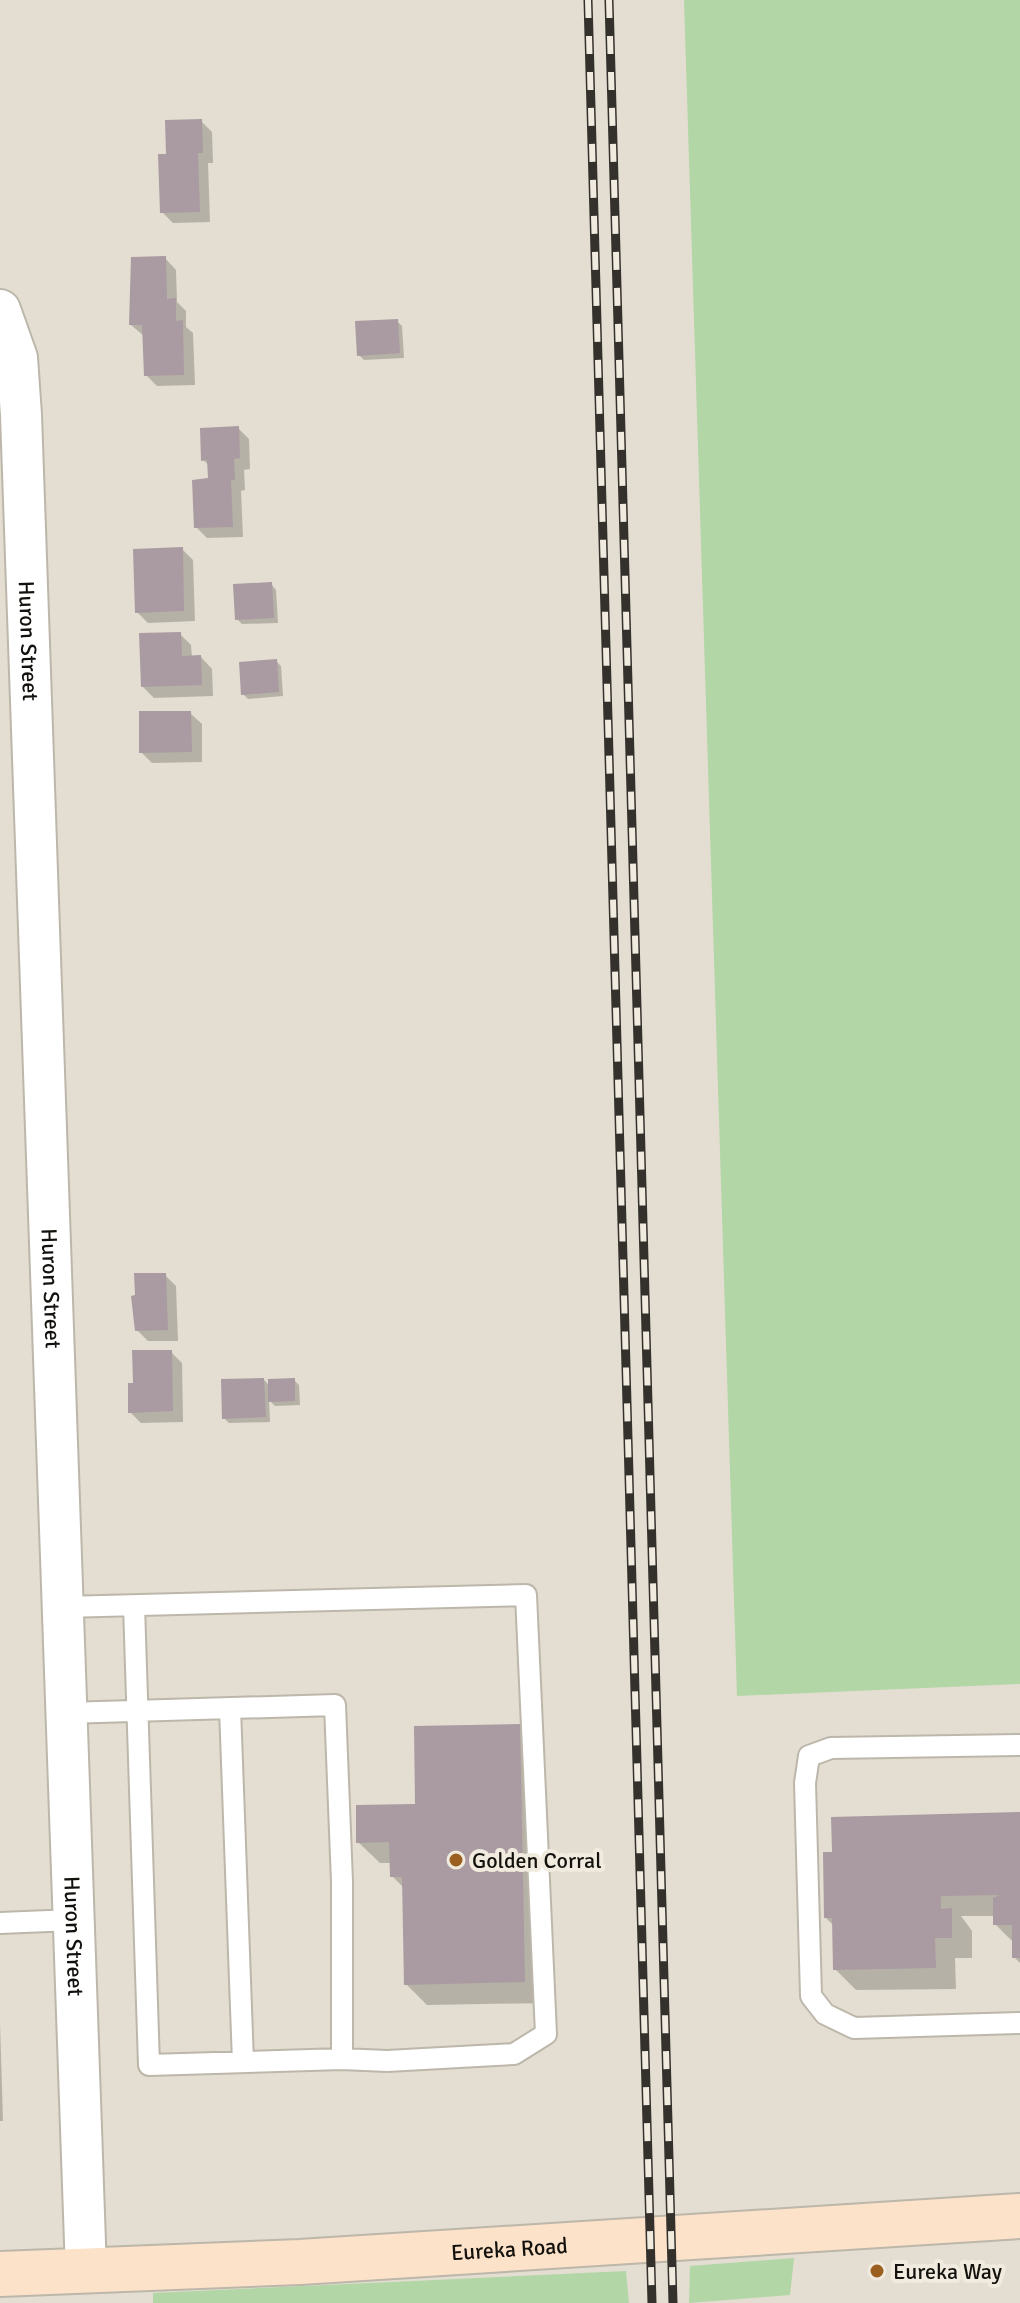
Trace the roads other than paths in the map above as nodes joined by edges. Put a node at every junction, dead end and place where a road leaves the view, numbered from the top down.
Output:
1 (0, 310) edge
2 (134, 1606) junction
3 (63, 1607) junction
4 (230, 1708) junction
5 (136, 1711) junction
6 (66, 1713) junction
7 (1020, 1745) edge
8 (73, 1920) junction
9 (0, 1923) edge
10 (1020, 2023) edge
11 (342, 2059) junction
12 (243, 2062) junction
13 (1020, 2216) edge
14 (0, 2274) edge
15 (96, 2287) edge

1 - 3 street, Huron Street
2 - 3 lane
2 - 5 lane
2 - 11 lane
3 - 6 street, Huron Street
4 - 5 lane
4 - 11 lane
4 - 12 lane
5 - 6 lane
5 - 12 lane
6 - 8 street, Huron Street
7 - 10 lane
8 - 9 lane
8 - 15 street, Huron Street
11 - 12 lane
13 - 15 main road, Eureka Road
14 - 15 main road, Eureka Road

